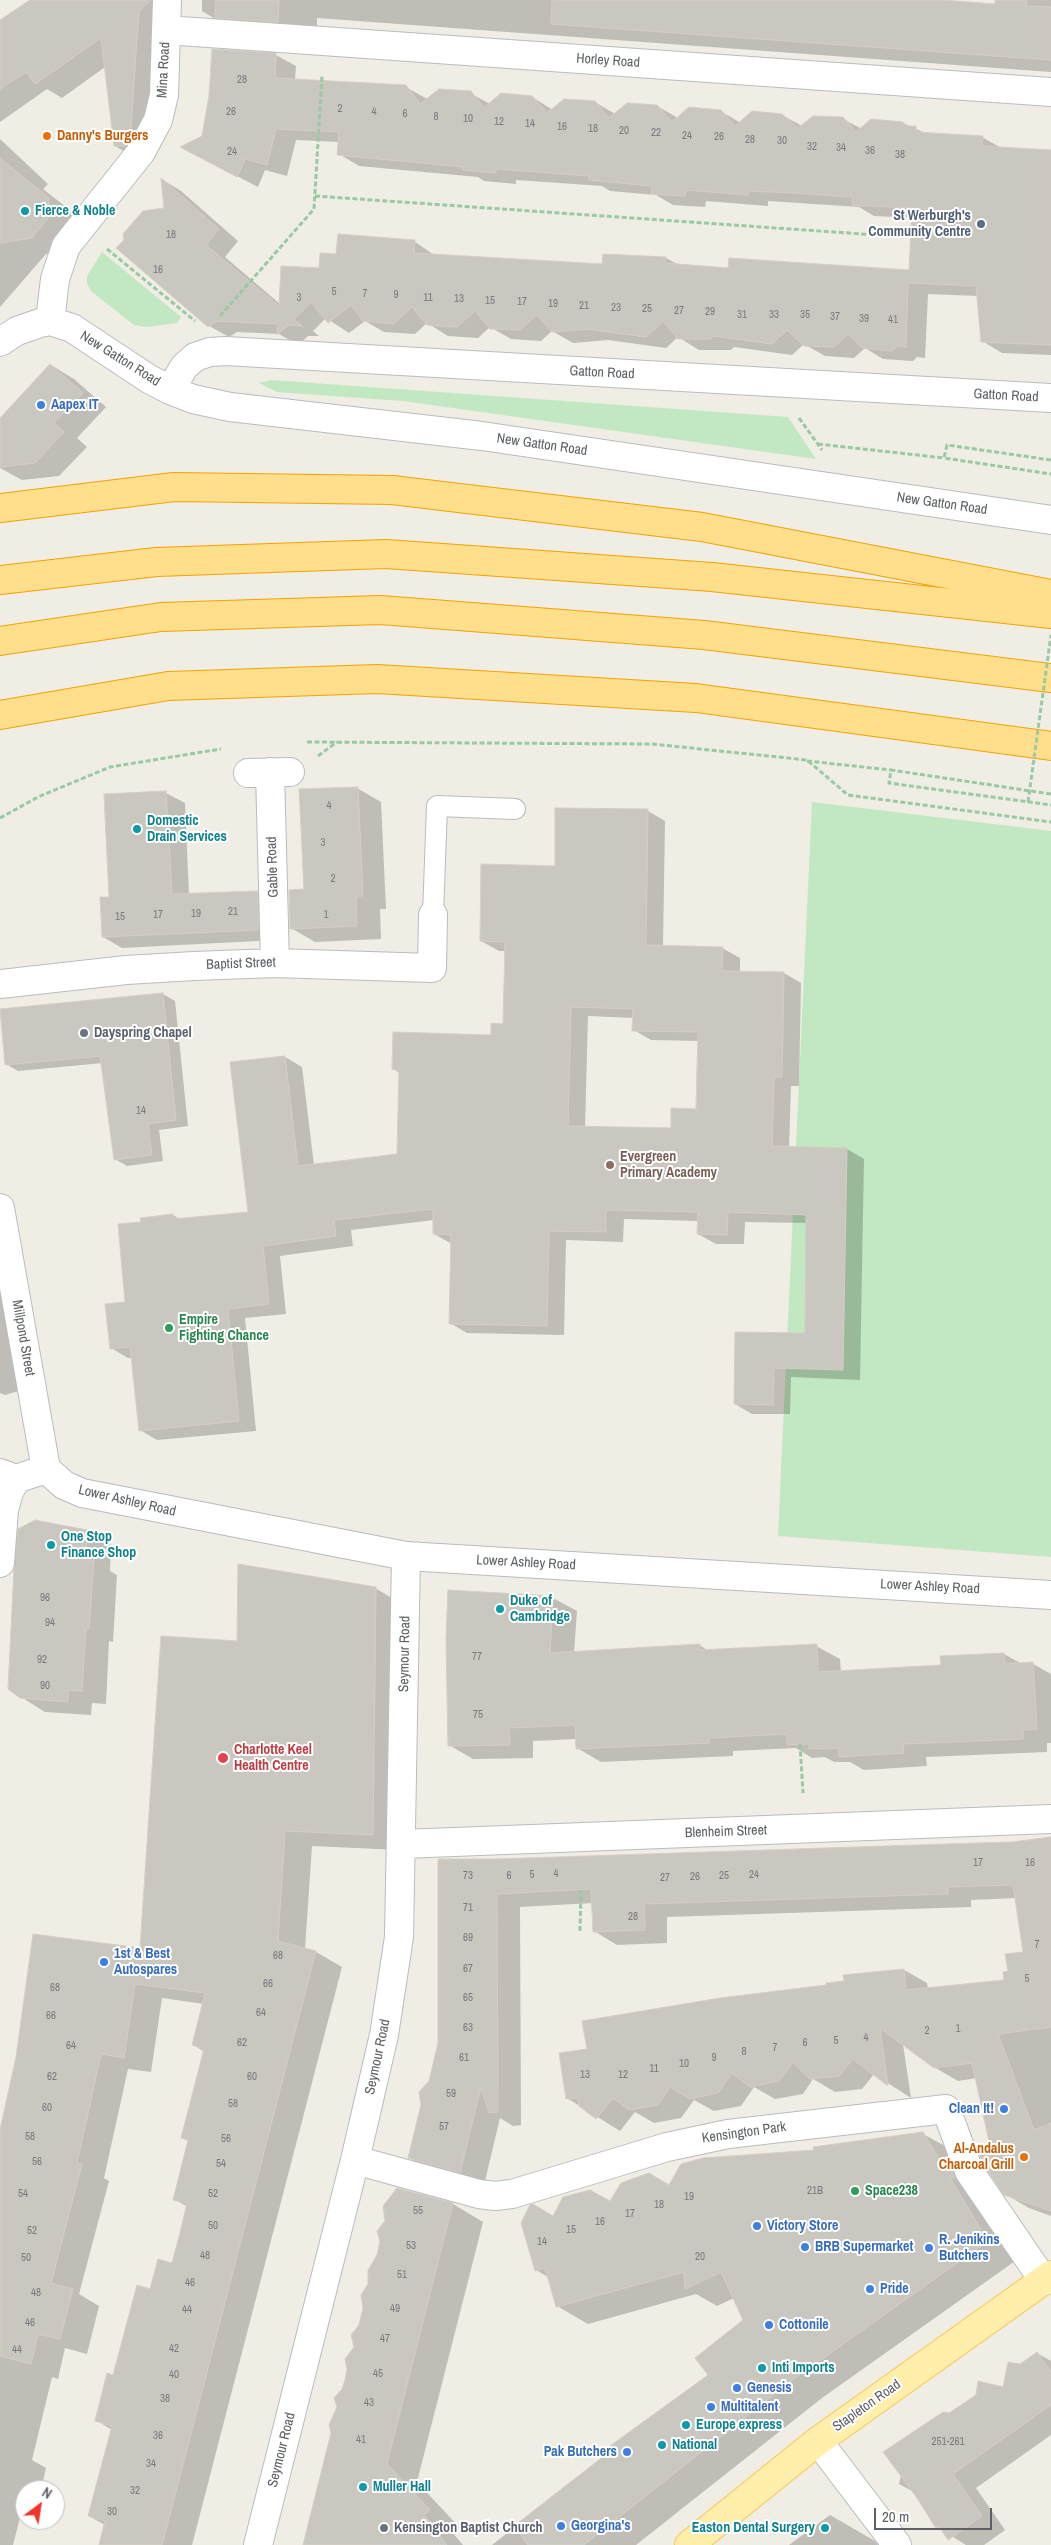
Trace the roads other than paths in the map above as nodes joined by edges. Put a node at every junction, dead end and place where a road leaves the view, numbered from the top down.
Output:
1 (167, 0) edge
2 (166, 30) junction
3 (1051, 92) edge
4 (50, 322) junction
5 (0, 342) edge
6 (170, 390) junction
7 (1051, 398) edge
8 (0, 508) edge
9 (1051, 520) edge
10 (0, 580) edge
11 (1051, 594) edge
12 (1051, 614) edge
13 (0, 641) edge
14 (1051, 678) edge
15 (0, 715) edge
16 (1051, 746) edge
17 (269, 772) dead end
18 (515, 808) dead end
19 (433, 915) joint
20 (275, 962) junction
21 (0, 984) edge
22 (0, 1208) edge
23 (46, 1469) junction
24 (8, 1476) edge
25 (406, 1556) junction
26 (0, 1563) edge
27 (1051, 1595) edge
28 (1051, 1819) edge
29 (402, 1844) junction
30 (356, 2160) junction
31 (1047, 2278) edge
32 (818, 2442) junction
33 (258, 2545) edge
34 (689, 2545) edge
35 (897, 2545) edge

1 - 2 street, Mina Road
2 - 3 street, Horley Road
2 - 4 street, Mina Road
4 - 5 street
4 - 6 street, New Gatton Road
6 - 7 street, Gatton Road
6 - 9 street, New Gatton Road
8 - 11 highway
10 - 12 highway
13 - 14 highway
15 - 16 highway
17 - 20 street, Gable Road
18 - 19 lane
19 - 20 street, Baptist Street
20 - 21 street, Baptist Street
22 - 23 street, Millpond Street
23 - 24 street
23 - 25 street, Lower Ashley Road
24 - 26 street
25 - 27 street, Lower Ashley Road
25 - 29 street, Seymour Road
28 - 29 street, Blenheim Street
29 - 30 street, Seymour Road
30 - 31 street, Kensington Park
30 - 33 street, Seymour Road
31 - 32 main road, Stapleton Road
32 - 34 main road, Stapleton Road
32 - 35 street

